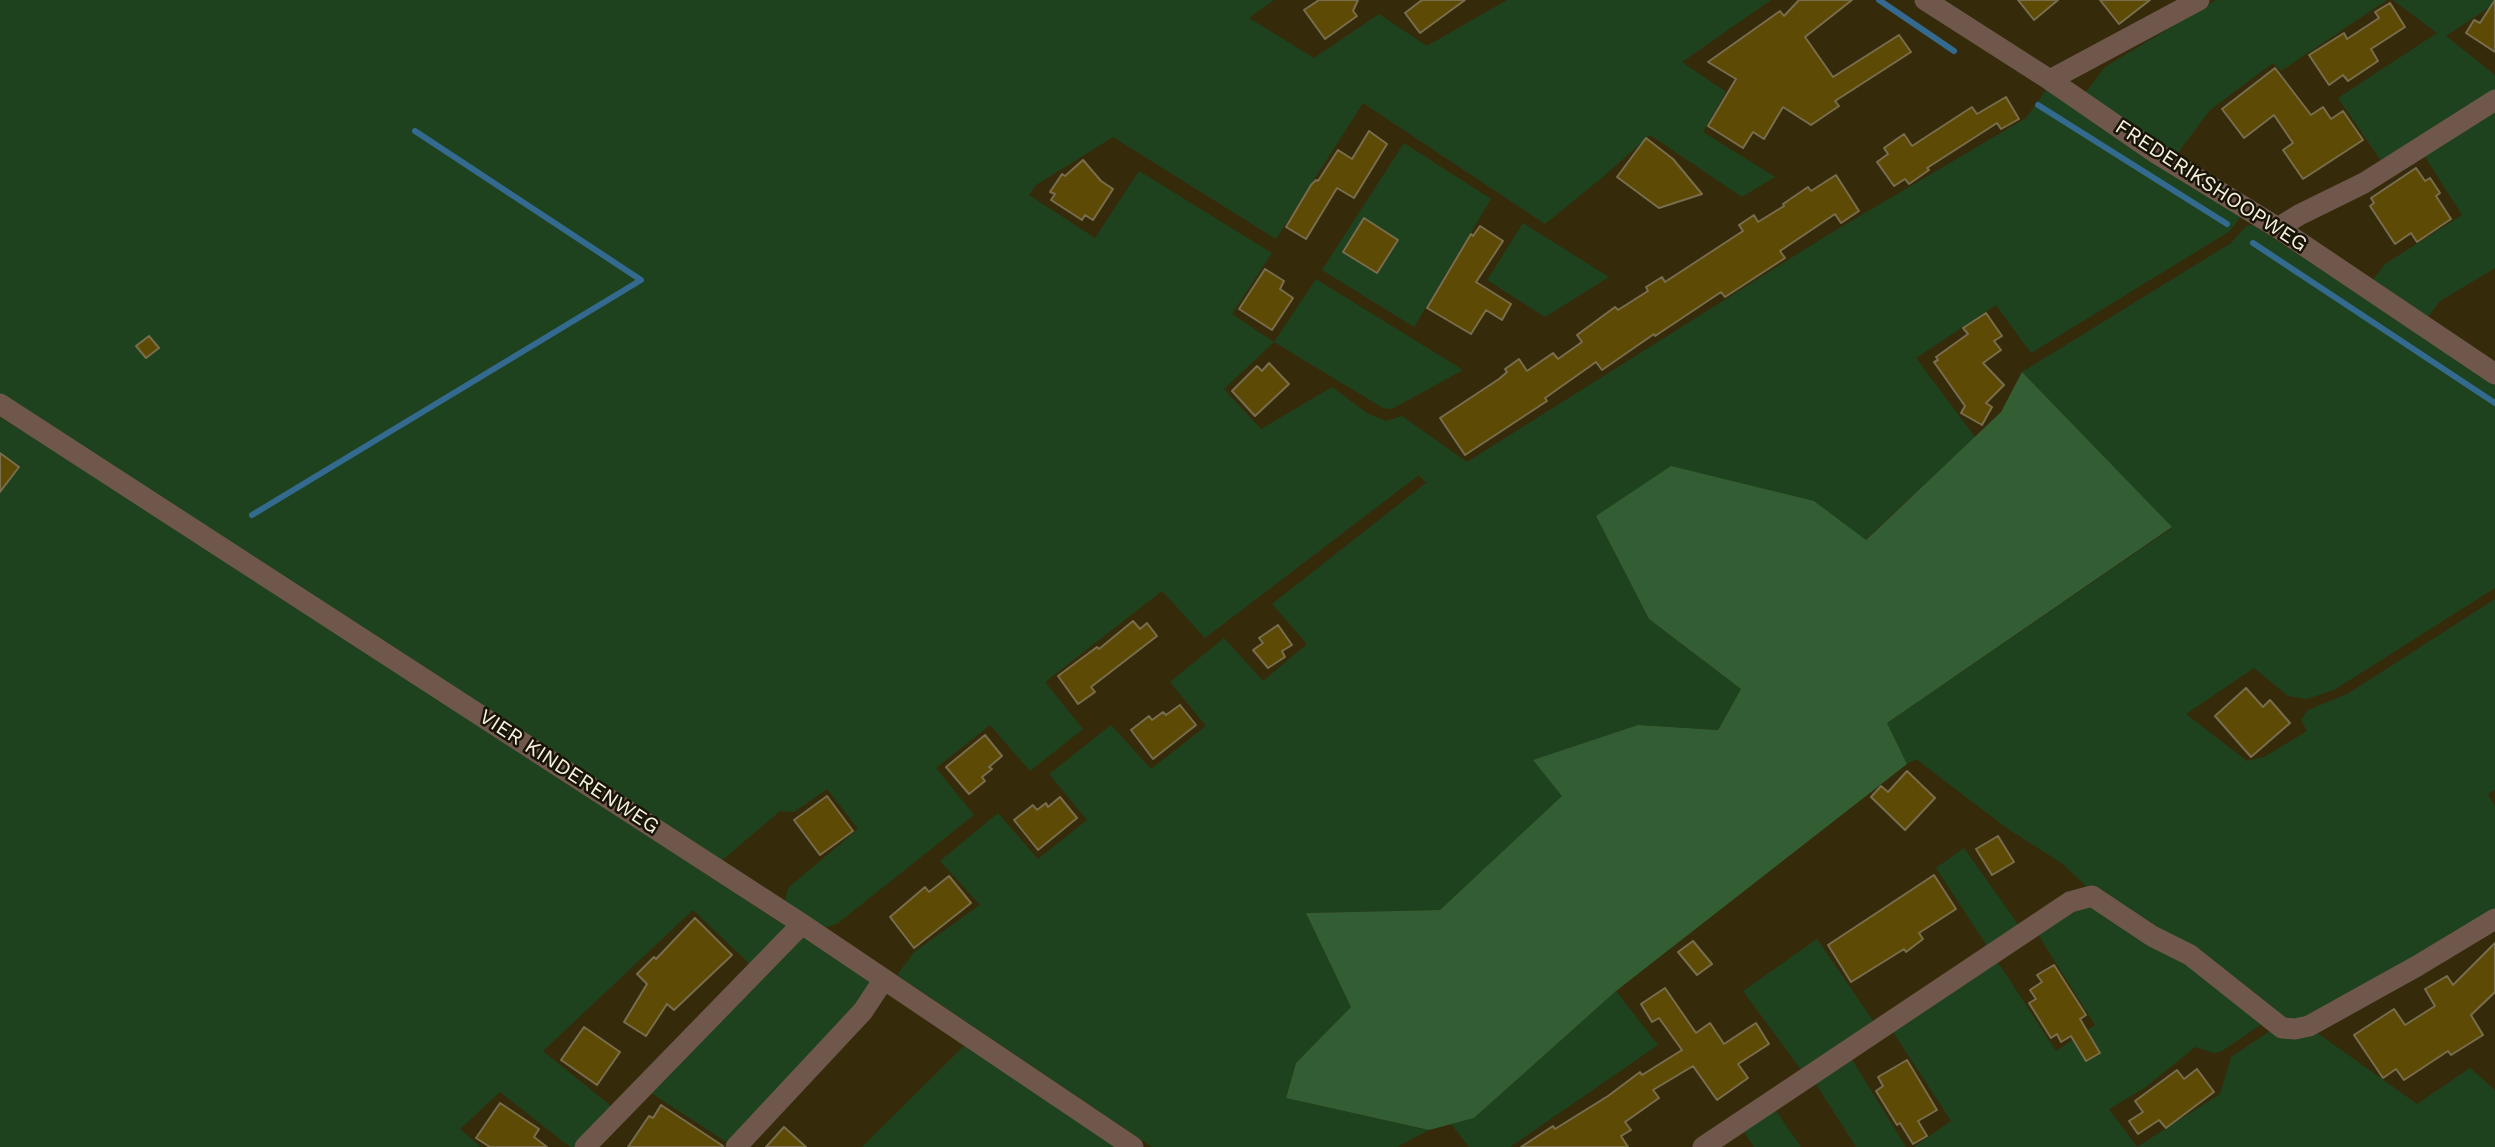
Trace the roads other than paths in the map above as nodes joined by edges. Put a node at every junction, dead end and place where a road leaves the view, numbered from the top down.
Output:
1 (1925, 0) edge
2 (2199, 0) edge
3 (2050, 80) junction
4 (2495, 100) edge
5 (2278, 228) junction
6 (2495, 374) edge
7 (0, 404) edge
8 (2495, 919) edge
9 (802, 924) junction
10 (884, 979) junction
11 (585, 1147) edge
12 (736, 1147) edge
13 (1133, 1147) edge
14 (1703, 1147) edge

1 - 3 street, FREDERIKSHOOPWEG
2 - 3 street
3 - 5 street, FREDERIKSHOOPWEG
4 - 5 street
5 - 6 street, FREDERIKSHOOPWEG
7 - 9 street, VIER KINDERENWEG
8 - 14 street
9 - 10 street, VIER KINDERENWEG
9 - 11 street
10 - 12 street
10 - 13 street, VIER KINDERENWEG

